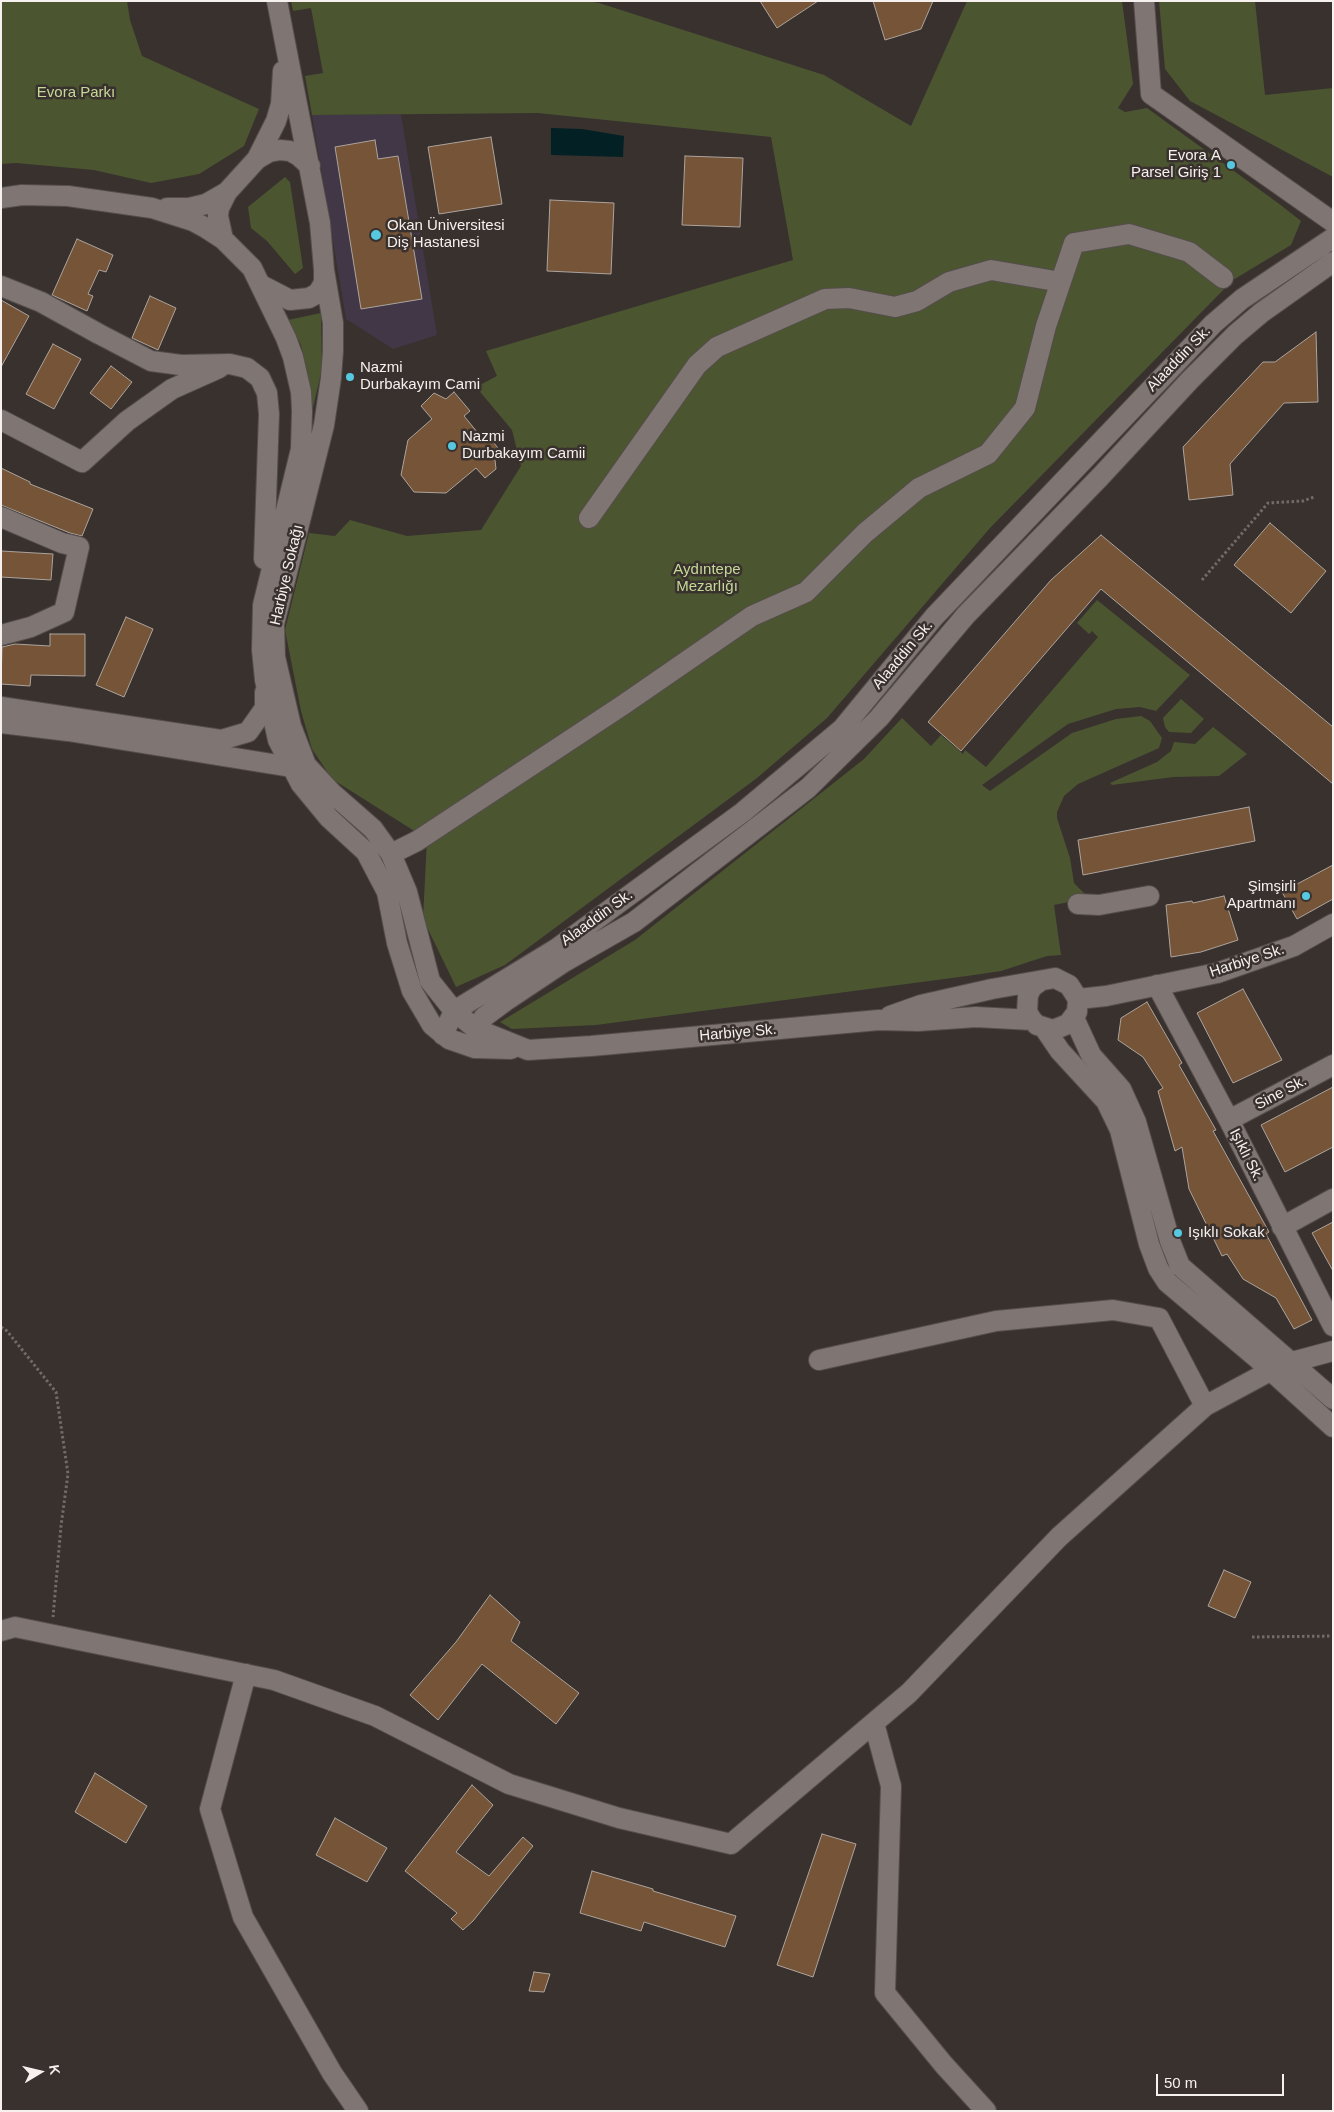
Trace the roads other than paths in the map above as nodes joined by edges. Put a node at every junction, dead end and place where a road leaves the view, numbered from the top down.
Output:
1 (1144, 1) edge
2 (279, 11) edge
3 (257, 159) junction
4 (310, 166) junction
5 (227, 192) junction
6 (1, 198) edge
7 (152, 208) junction
8 (1333, 222) edge
9 (223, 238) junction
10 (1333, 238) edge
11 (1333, 262) edge
12 (324, 270) junction
13 (1222, 278) dead end
14 (1061, 282) junction
15 (261, 285) junction
16 (1, 286) edge
17 (230, 364) junction
18 (1, 420) edge
19 (1083, 459) junction
20 (1100, 477) junction
21 (1065, 480) junction
22 (1084, 494) junction
23 (1, 517) edge
24 (589, 518) dead end
25 (263, 605) junction
26 (1, 635) edge
27 (265, 680) junction
28 (1, 707) edge
29 (1, 723) edge
30 (291, 767) junction
31 (392, 854) junction
32 (1149, 896) dead end
33 (1078, 904) dead end
34 (1333, 924) edge
35 (1039, 982) junction
36 (1157, 985) junction
37 (1078, 999) junction
38 (454, 1011) junction
39 (1074, 1018) junction
40 (878, 1020) junction
41 (1038, 1024) junction
42 (476, 1029) junction
43 (443, 1035) junction
44 (528, 1050) junction
45 (1333, 1065) edge
46 (1229, 1120) junction
47 (1333, 1199) edge
48 (1282, 1227) junction
49 (1333, 1326) edge
50 (1333, 1352) edge
51 (819, 1360) dead end
52 (1292, 1362) junction
53 (1270, 1371) junction
54 (1333, 1399) edge
55 (1205, 1406) junction
56 (1333, 1427) edge
57 (1, 1630) edge
58 (246, 1674) junction
59 (874, 1723) junction
60 (358, 2111) edge
61 (986, 2111) edge

1 - 8 street
2 - 3 street
2 - 4 street
3 - 4 street
3 - 5 street
4 - 12 street
5 - 7 street
5 - 9 street
6 - 7 street
7 - 9 street
9 - 15 street
10 - 19 street, Alaaddin Sk.
11 - 20 street, Alaaddin Sk.
12 - 15 street
12 - 31 street, Harbiye Sokağı
13 - 14 street
14 - 24 street
14 - 31 street
15 - 25 street, Harbiye Sokağı
16 - 17 street, Harbiye Sokağı
17 - 18 street
17 - 25 street, Harbiye Sokağı
19 - 20 street
19 - 21 street, Alaaddin Sk.
20 - 22 street, Alaaddin Sk.
21 - 22 street
21 - 38 street, Alaaddin Sk.
22 - 42 street, Alaaddin Sk.
23 - 26 street
25 - 27 street, Harbiye Sokağı
27 - 28 street
27 - 30 street, Harbiye Sokağı
29 - 30 street
30 - 43 street, Harbiye Sokağı
31 - 38 street, Harbiye Sokağı
32 - 33 street
34 - 36 street, Harbiye Sk.
35 - 37 street
35 - 40 street
35 - 41 street
36 - 37 street
36 - 46 street, Işıklı Sk.
37 - 39 street
38 - 42 street, Harbiye Sk.
38 - 43 street
39 - 41 street
39 - 52 street
40 - 41 street, Harbiye Sk.
40 - 44 street, Harbiye Sk.
41 - 53 street
42 - 44 street, Harbiye Sk.
43 - 44 street, Harbiye Sokağı
45 - 46 street, Sine Sk.
46 - 48 street, Işıklı Sk.
47 - 48 street
48 - 49 street, Işıklı Sk.
50 - 52 street
51 - 55 street
52 - 53 street
52 - 54 street
53 - 55 street
53 - 56 street
55 - 59 street
57 - 58 street
58 - 59 street
58 - 60 street
59 - 61 street

